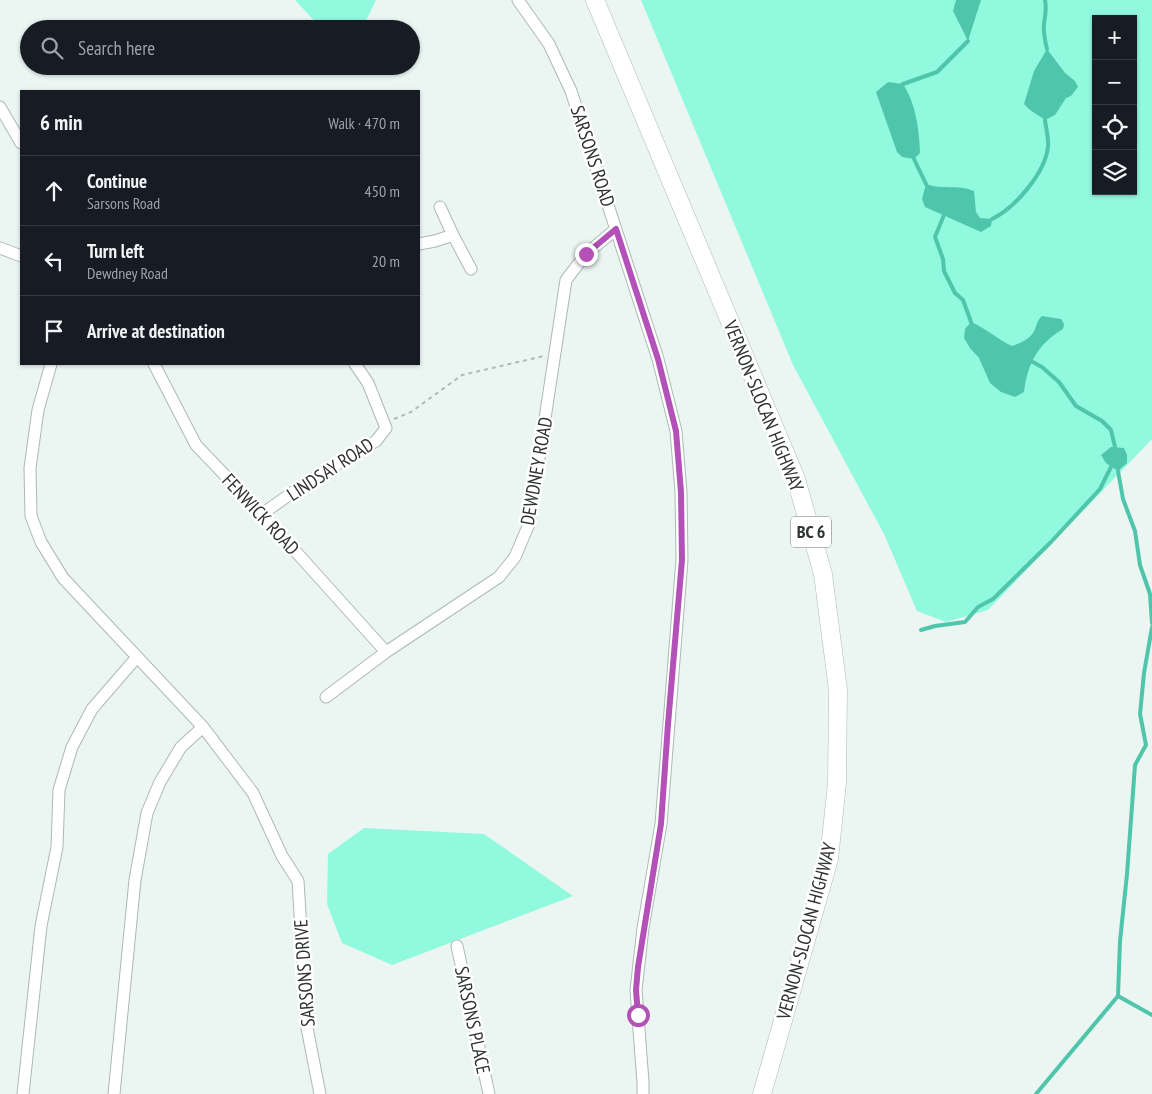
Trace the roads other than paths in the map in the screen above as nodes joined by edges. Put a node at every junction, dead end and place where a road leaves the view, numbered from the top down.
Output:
1 (518, 0) edge
2 (595, 0) edge
3 (0, 108) edge
4 (20, 141) edge
5 (440, 207) dead end
6 (616, 229) junction
7 (453, 234) junction
8 (420, 244) edge
9 (0, 248) edge
10 (20, 256) edge
11 (471, 269) dead end
12 (51, 365) edge
13 (155, 365) edge
14 (356, 365) edge
15 (262, 514) junction
16 (386, 652) junction
17 (137, 657) junction
18 (326, 697) dead end
19 (202, 727) junction
20 (457, 946) dead end
21 (23, 1094) edge
22 (114, 1094) edge
23 (320, 1094) edge
24 (489, 1094) edge
25 (643, 1094) edge
26 (762, 1094) edge

1 - 6 street, SARSONS ROAD
2 - 26 main road, VERNON-SLOCAN HIGHWAY / BC 6
3 - 4 street
5 - 7 street
6 - 16 street, DEWDNEY ROAD
6 - 25 street, SARSONS ROAD
7 - 8 street
7 - 11 street
9 - 10 street
12 - 17 street, SARSONS DRIVE
13 - 15 street, FENWICK ROAD
14 - 15 street, LINDSAY ROAD
15 - 16 street, FENWICK ROAD
16 - 18 street, DEWDNEY ROAD
17 - 19 street, SARSONS DRIVE
17 - 21 street
19 - 22 street
19 - 23 street, SARSONS DRIVE
20 - 24 street, SARSONS PLACE

